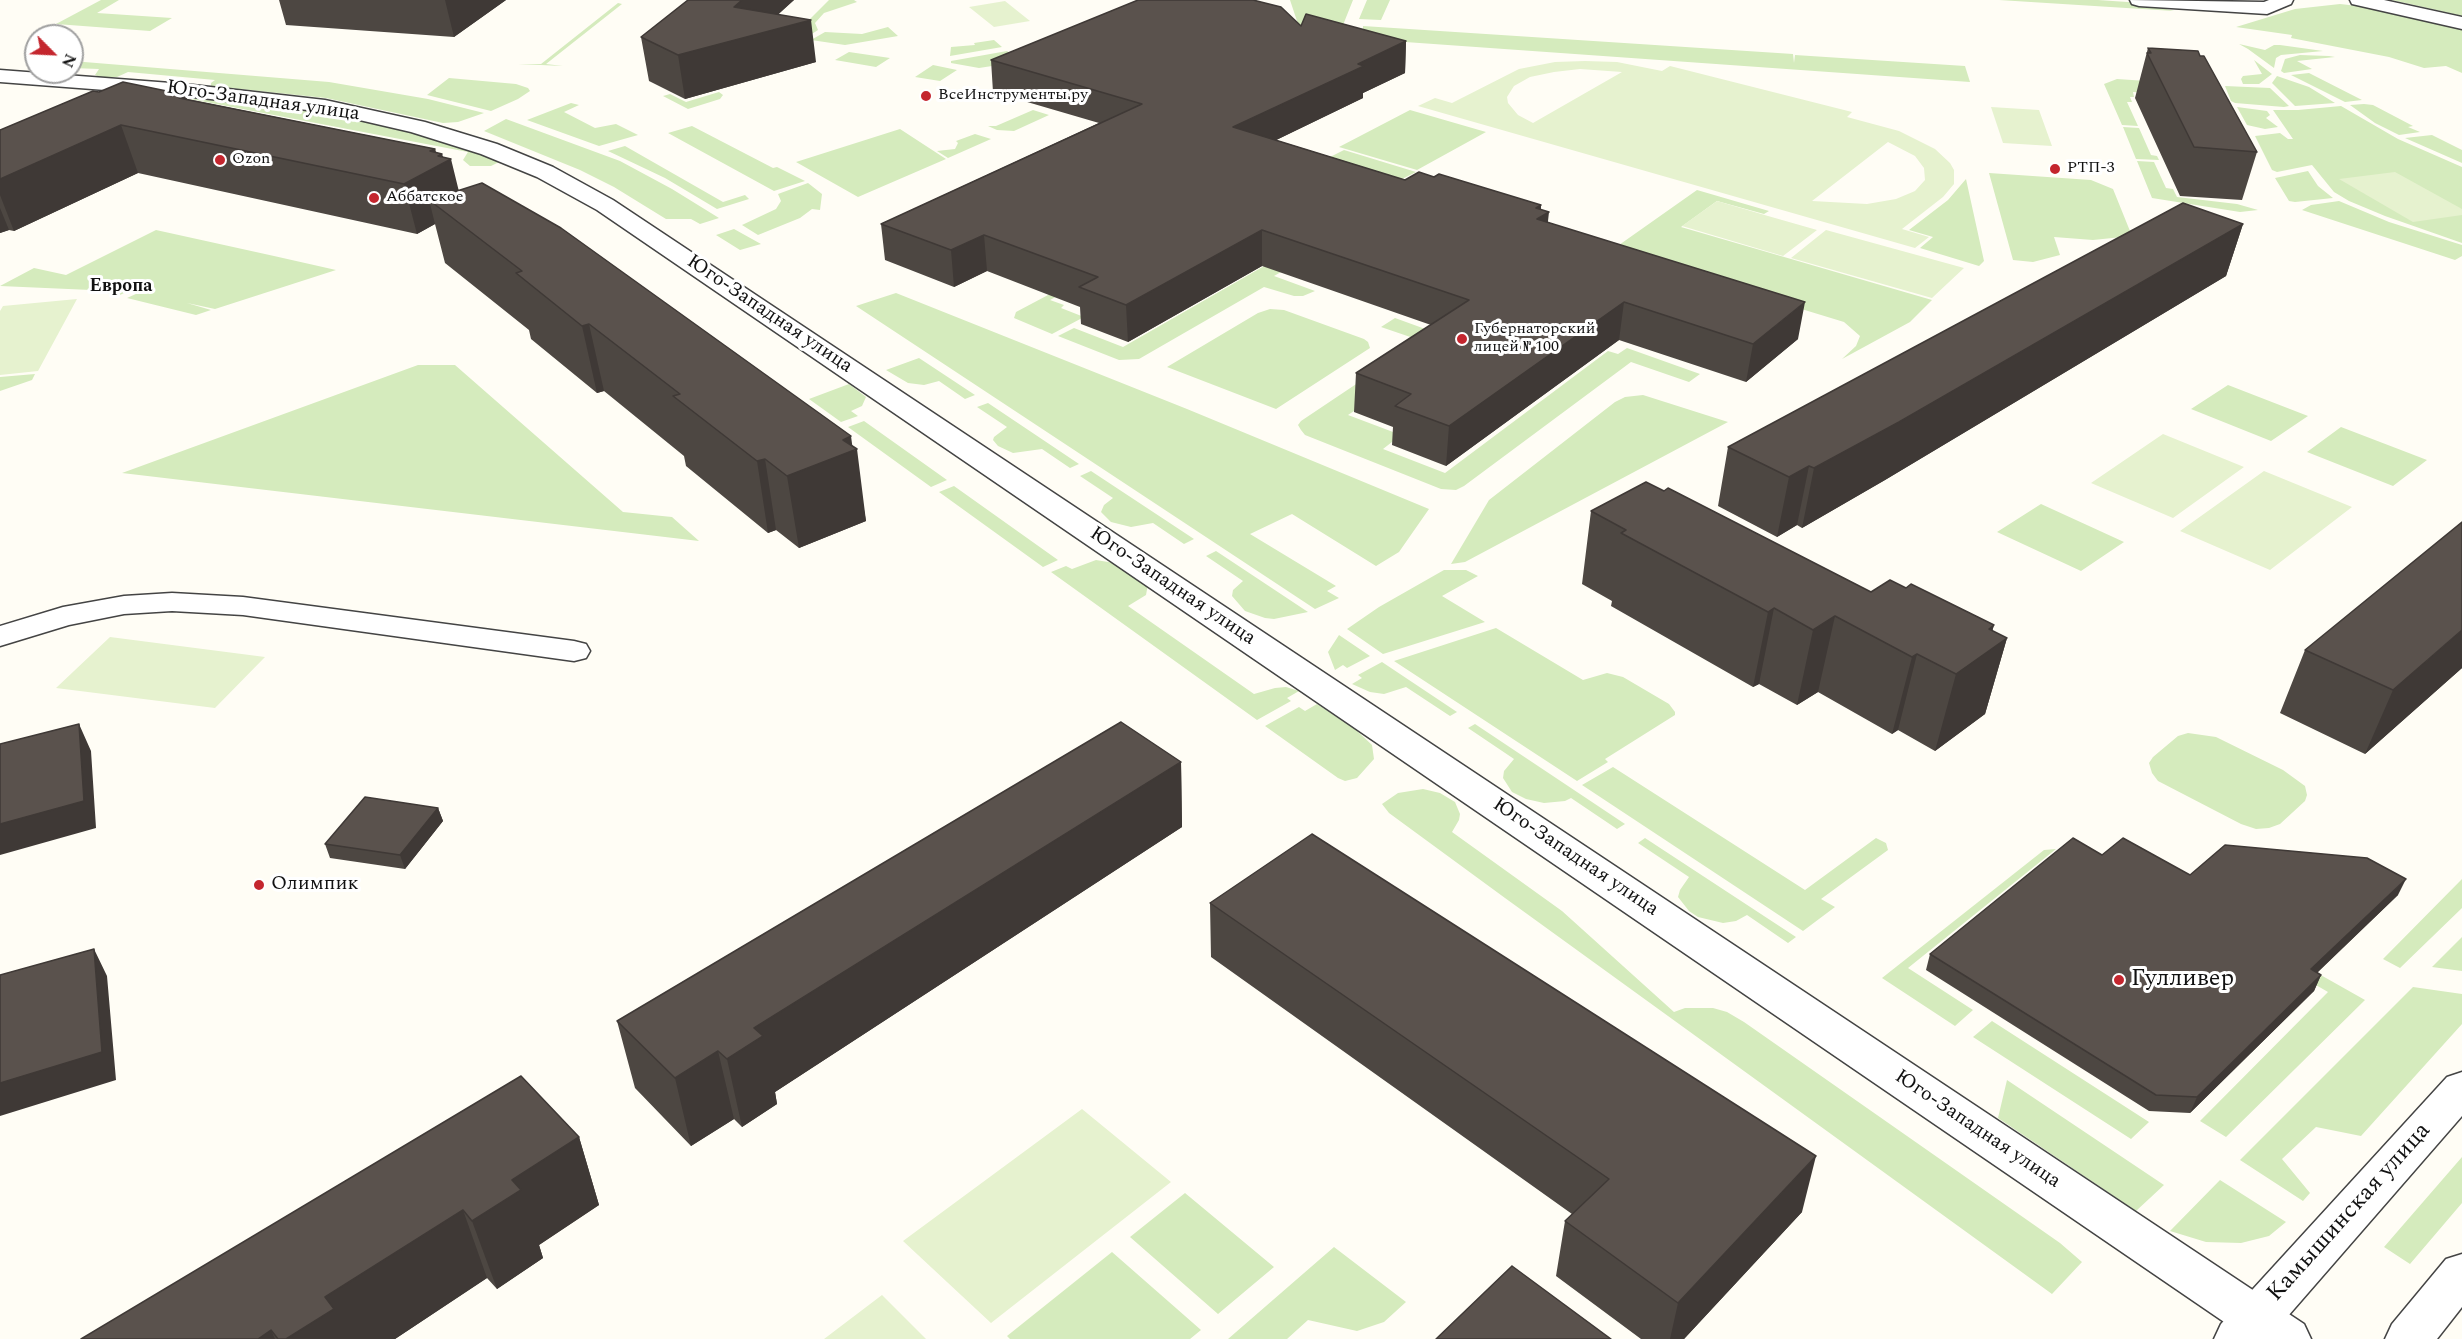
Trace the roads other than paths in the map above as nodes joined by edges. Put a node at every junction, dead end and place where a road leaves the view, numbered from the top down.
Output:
1 (2139, 0) edge
2 (2284, 0) edge
3 (2360, 0) edge
4 (2462, 23) edge
5 (0, 76) edge
6 (0, 636) edge
7 (574, 651) dead end
8 (2462, 1088) edge
9 (2462, 1273) edge
10 (2260, 1332) edge
11 (2409, 1339) edge

1 - 2 street
3 - 4 street
5 - 10 street, Юго-Западная улица
6 - 7 street
8 - 10 street, Камышинская улица
9 - 11 street

